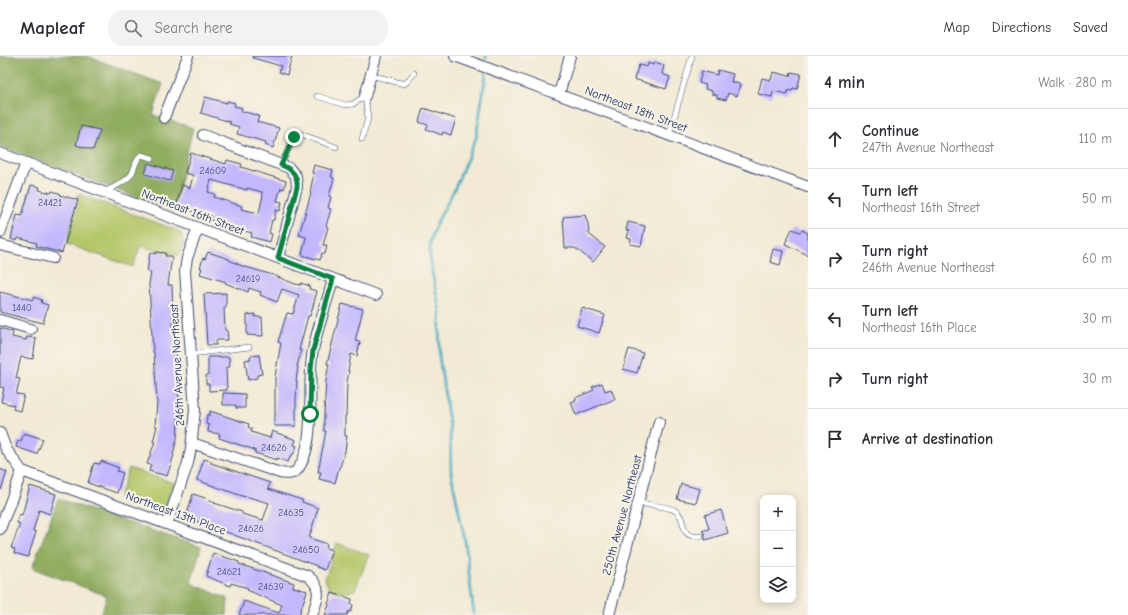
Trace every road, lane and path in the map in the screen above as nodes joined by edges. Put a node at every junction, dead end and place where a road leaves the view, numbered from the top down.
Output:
1 (188, 56) edge
2 (376, 56) edge
3 (455, 56) edge
4 (570, 56) edge
5 (692, 56) edge
6 (414, 73) dead end
7 (371, 75) junction
8 (559, 94) junction
9 (317, 96) dead end
10 (366, 96) junction
11 (164, 118) dead end
12 (203, 135) dead end
13 (669, 135) junction
14 (362, 139) dead end
15 (336, 147) dead end
16 (0, 153) edge
17 (152, 158) dead end
18 (26, 163) junction
19 (281, 165) junction
20 (808, 187) edge
21 (103, 192) junction
22 (198, 228) junction
23 (0, 233) edge
24 (0, 245) edge
25 (53, 258) dead end
26 (278, 258) junction
27 (333, 279) junction
28 (376, 296) dead end
29 (0, 320) edge
30 (31, 329) dead end
31 (249, 348) dead end
32 (190, 354) junction
33 (659, 422) dead end
34 (0, 433) edge
35 (192, 443) junction
36 (22, 471) junction
37 (639, 503) junction
38 (167, 524) junction
39 (0, 529) edge
40 (701, 536) dead end
41 (312, 615) edge
42 (609, 615) edge

1 - 11 street
2 - 7 street
3 - 8 street, Northeast 18th Street
4 - 8 street
5 - 13 lane
6 - 7 lane
7 - 10 street
8 - 13 street, Northeast 18th Street
9 - 10 lane
10 - 14 lane
12 - 19 street
13 - 20 street, Northeast 18th Street
15 - 19 lane
16 - 18 street, Northeast 16th Street
17 - 21 lane
18 - 21 street, Northeast 16th Street
18 - 23 street
19 - 26 street
21 - 22 street, Northeast 16th Street
22 - 26 street, Northeast 16th Street
22 - 32 street, 246th Avenue Northeast
24 - 25 street
26 - 27 street, Northeast 16th Street
27 - 28 street, Northeast 16th Street
27 - 35 street
29 - 30 street
31 - 32 lane
32 - 35 street, 246th Avenue Northeast
33 - 37 street, 250th Avenue Northeast
34 - 36 street
35 - 38 street, 246th Avenue Northeast
36 - 38 street, Northeast 13th Place
36 - 39 street
37 - 40 lane
37 - 42 street, 250th Avenue Northeast
38 - 41 street, Northeast 13th Place

